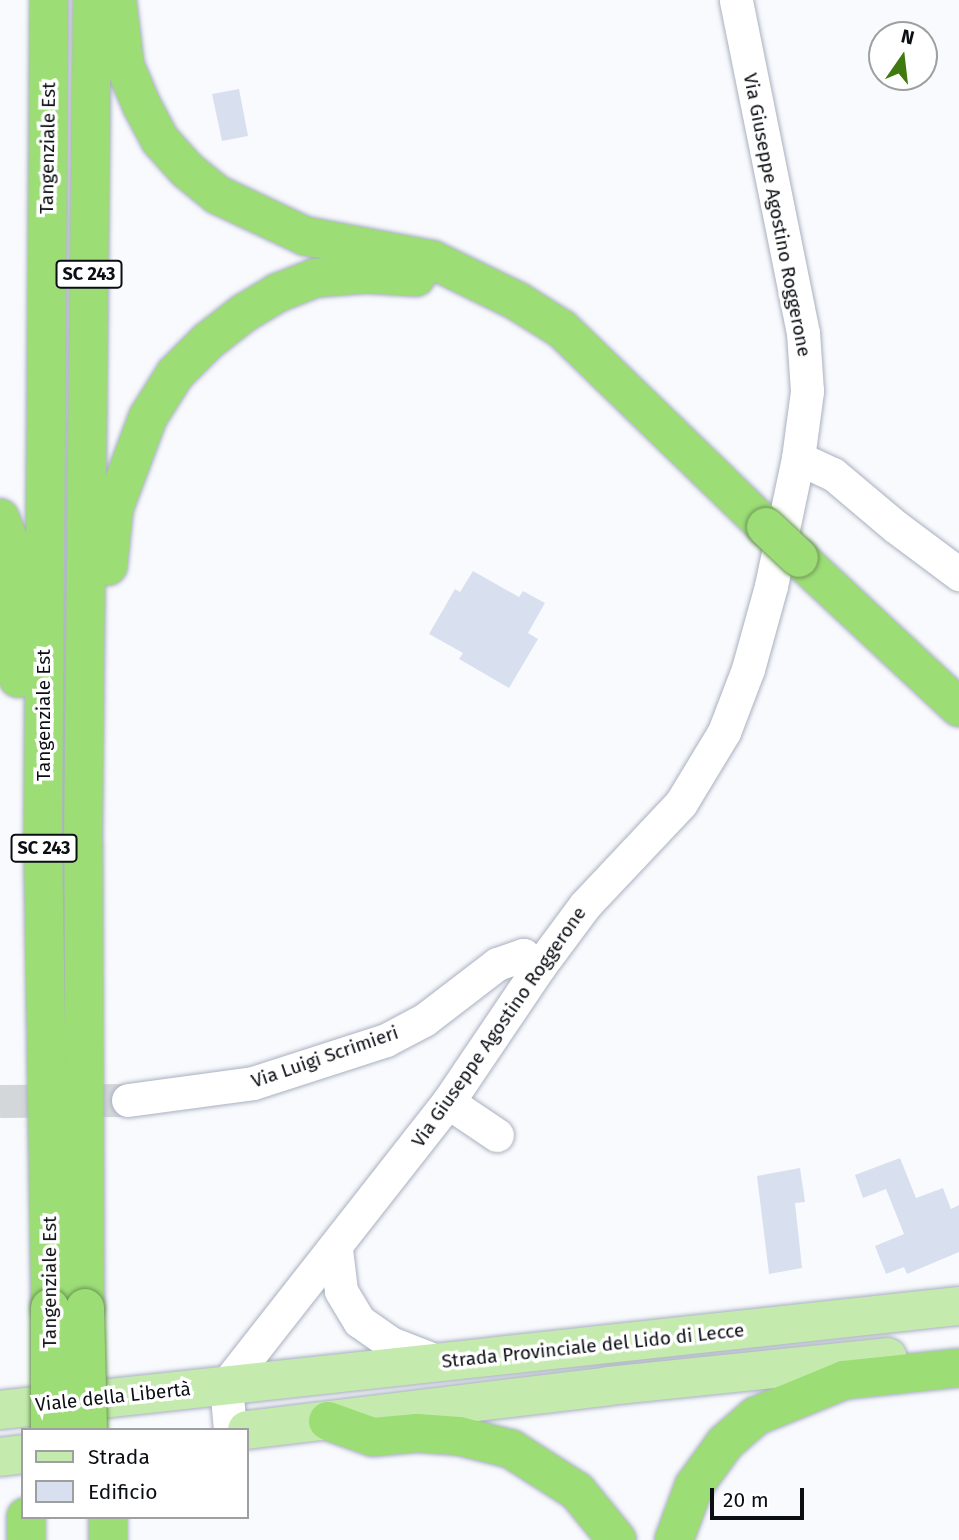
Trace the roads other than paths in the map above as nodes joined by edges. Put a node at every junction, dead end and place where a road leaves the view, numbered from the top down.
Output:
1 (50, 0) edge
2 (93, 0) edge
3 (117, 0) edge
4 (736, 0) edge
5 (476, 282) junction
6 (798, 458) junction
7 (0, 518) edge
8 (959, 574) edge
9 (959, 707) edge
10 (43, 840) junction
11 (83, 842) junction
12 (539, 967) junction
13 (128, 1100) tunnel mouth
14 (448, 1102) junction
15 (497, 1135) dead end
16 (336, 1249) junction
17 (959, 1306) edge
18 (68, 1308) junction
19 (959, 1349) edge
20 (439, 1362) junction
21 (959, 1368) edge
22 (69, 1380) junction
23 (226, 1385) junction
24 (0, 1410) edge
25 (328, 1421) junction
26 (42, 1428) edge
27 (51, 1428) edge
28 (87, 1428) edge
29 (96, 1428) edge
30 (230, 1428) edge
31 (248, 1430) edge
32 (21, 1454) edge
33 (0, 1457) edge
34 (26, 1519) edge
35 (49, 1519) edge
36 (89, 1519) edge
37 (108, 1519) edge
38 (26, 1540) edge
39 (49, 1540) edge
40 (89, 1540) edge
41 (108, 1540) edge
42 (617, 1540) edge
43 (674, 1540) edge

1 - 10 highway, Tangenziale Est / SC 243
2 - 11 highway, Tangenziale Est / SC 243
3 - 5 highway
4 - 6 street, Via Giuseppe Agostino Roggerone
5 - 9 highway, bridge
5 - 11 highway
6 - 8 street
6 - 12 street, Via Giuseppe Agostino Roggerone
7 - 10 highway
10 - 18 highway, Tangenziale Est / SC 243
11 - 18 highway, Tangenziale Est / SC 243
12 - 13 street, Via Luigi Scrimieri
12 - 14 street, Via Giuseppe Agostino Roggerone
14 - 15 street
14 - 16 street, Via Giuseppe Agostino Roggerone
16 - 20 street
16 - 23 street, Via Giuseppe Agostino Roggerone
17 - 20 main road, Strada Provinciale del Lido di Lecce
18 - 22 highway, Tangenziale Est / SC 243, bridge
19 - 25 main road
20 - 23 main road, Strada Provinciale del Lido di Lecce
21 - 43 highway
22 - 26 highway, bridge
22 - 27 highway, Tangenziale Est / SC 243, bridge
22 - 28 highway, Tangenziale Est / SC 243, bridge
22 - 29 highway, bridge
23 - 24 main road, Viale della Libertà
23 - 30 street
25 - 31 main road
25 - 42 highway
32 - 33 main road
34 - 38 highway
35 - 39 highway
36 - 40 highway
37 - 41 highway

